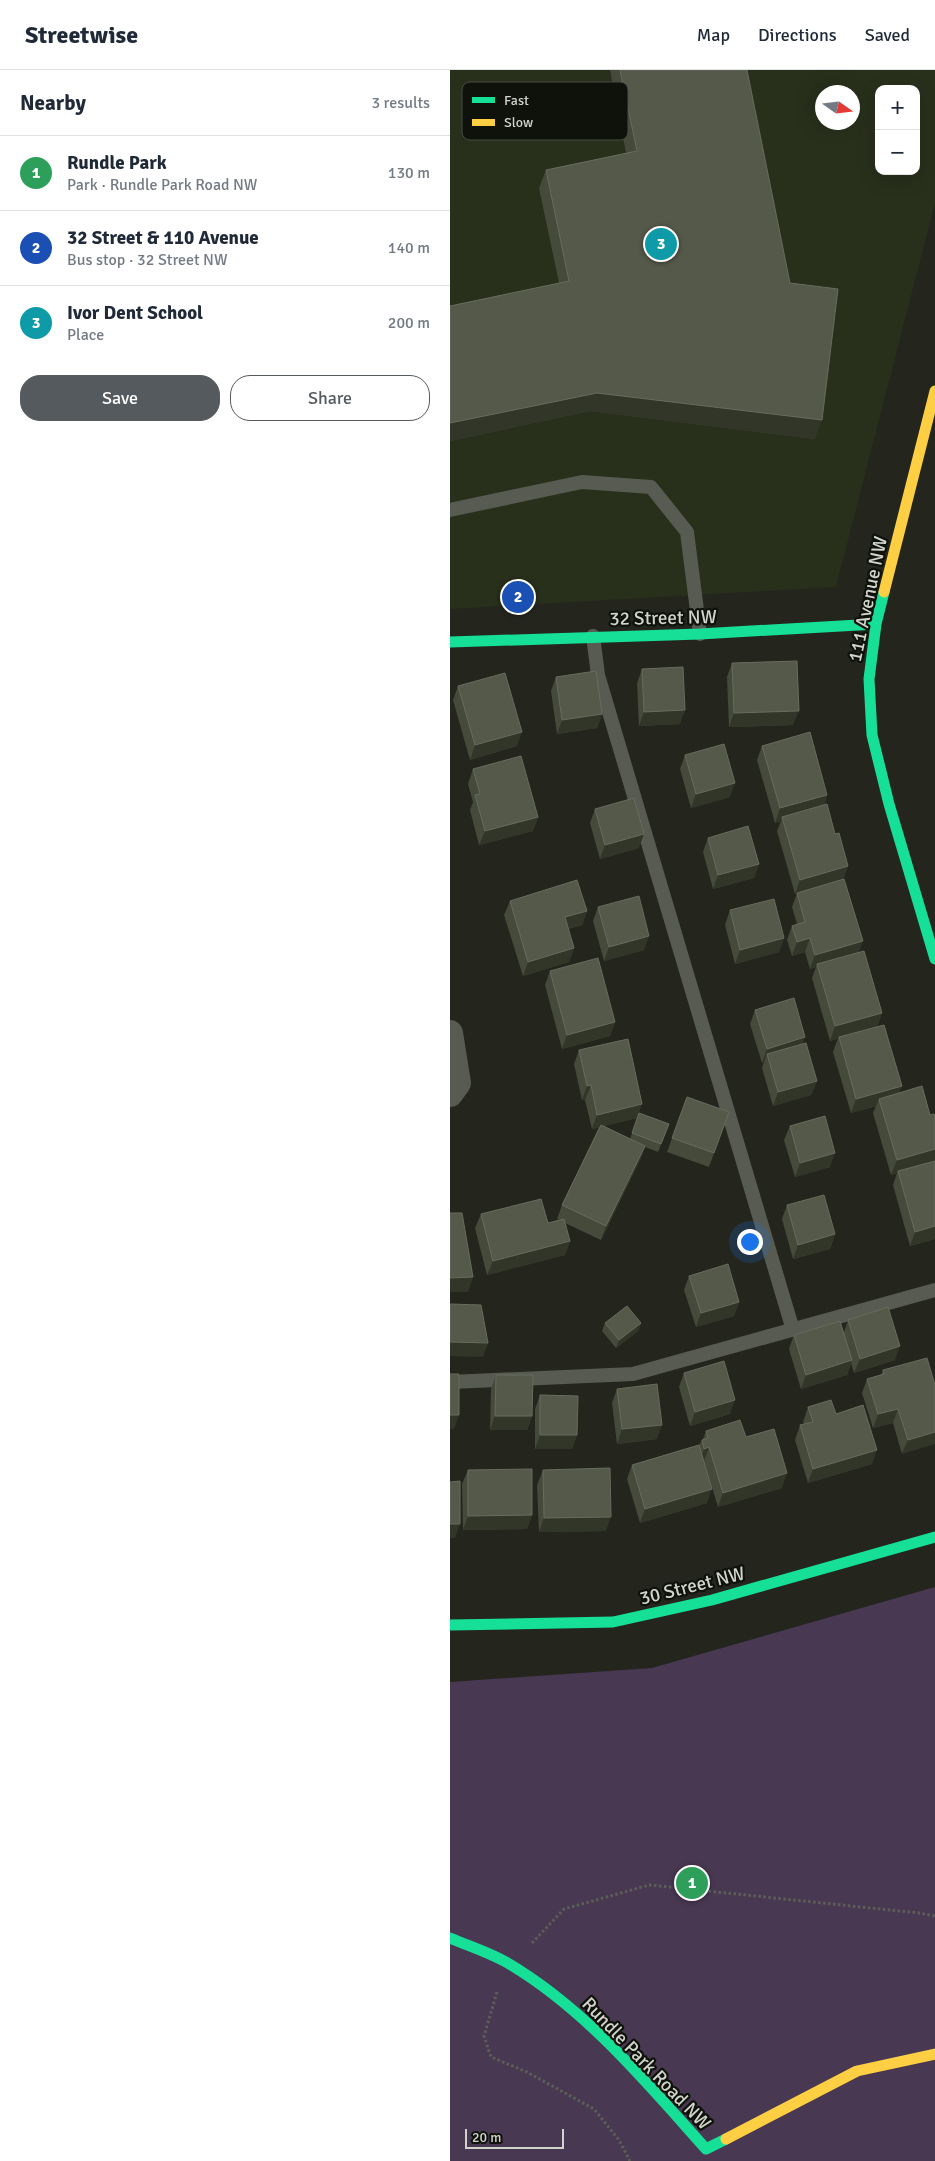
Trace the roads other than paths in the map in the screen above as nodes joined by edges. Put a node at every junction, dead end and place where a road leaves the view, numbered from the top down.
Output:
1 (935, 391) edge
2 (450, 510) edge
3 (876, 624) junction
4 (700, 634) junction
5 (593, 636) junction
6 (450, 642) edge
7 (935, 959) edge
8 (450, 1033) edge
9 (450, 1094) edge
10 (935, 1290) edge
11 (793, 1330) junction
12 (450, 1382) edge
13 (935, 1537) edge
14 (450, 1626) edge
15 (450, 1938) edge
16 (935, 2054) edge

1 - 3 street, 111 Avenue NW
2 - 4 lane
3 - 4 street, 32 Street NW
3 - 7 street, 111 Avenue NW
4 - 5 street, 32 Street NW
5 - 6 street, 32 Street NW
5 - 11 lane
8 - 9 street
10 - 11 lane
11 - 12 lane
13 - 14 street, 30 Street NW
15 - 16 street, Rundle Park Road NW

